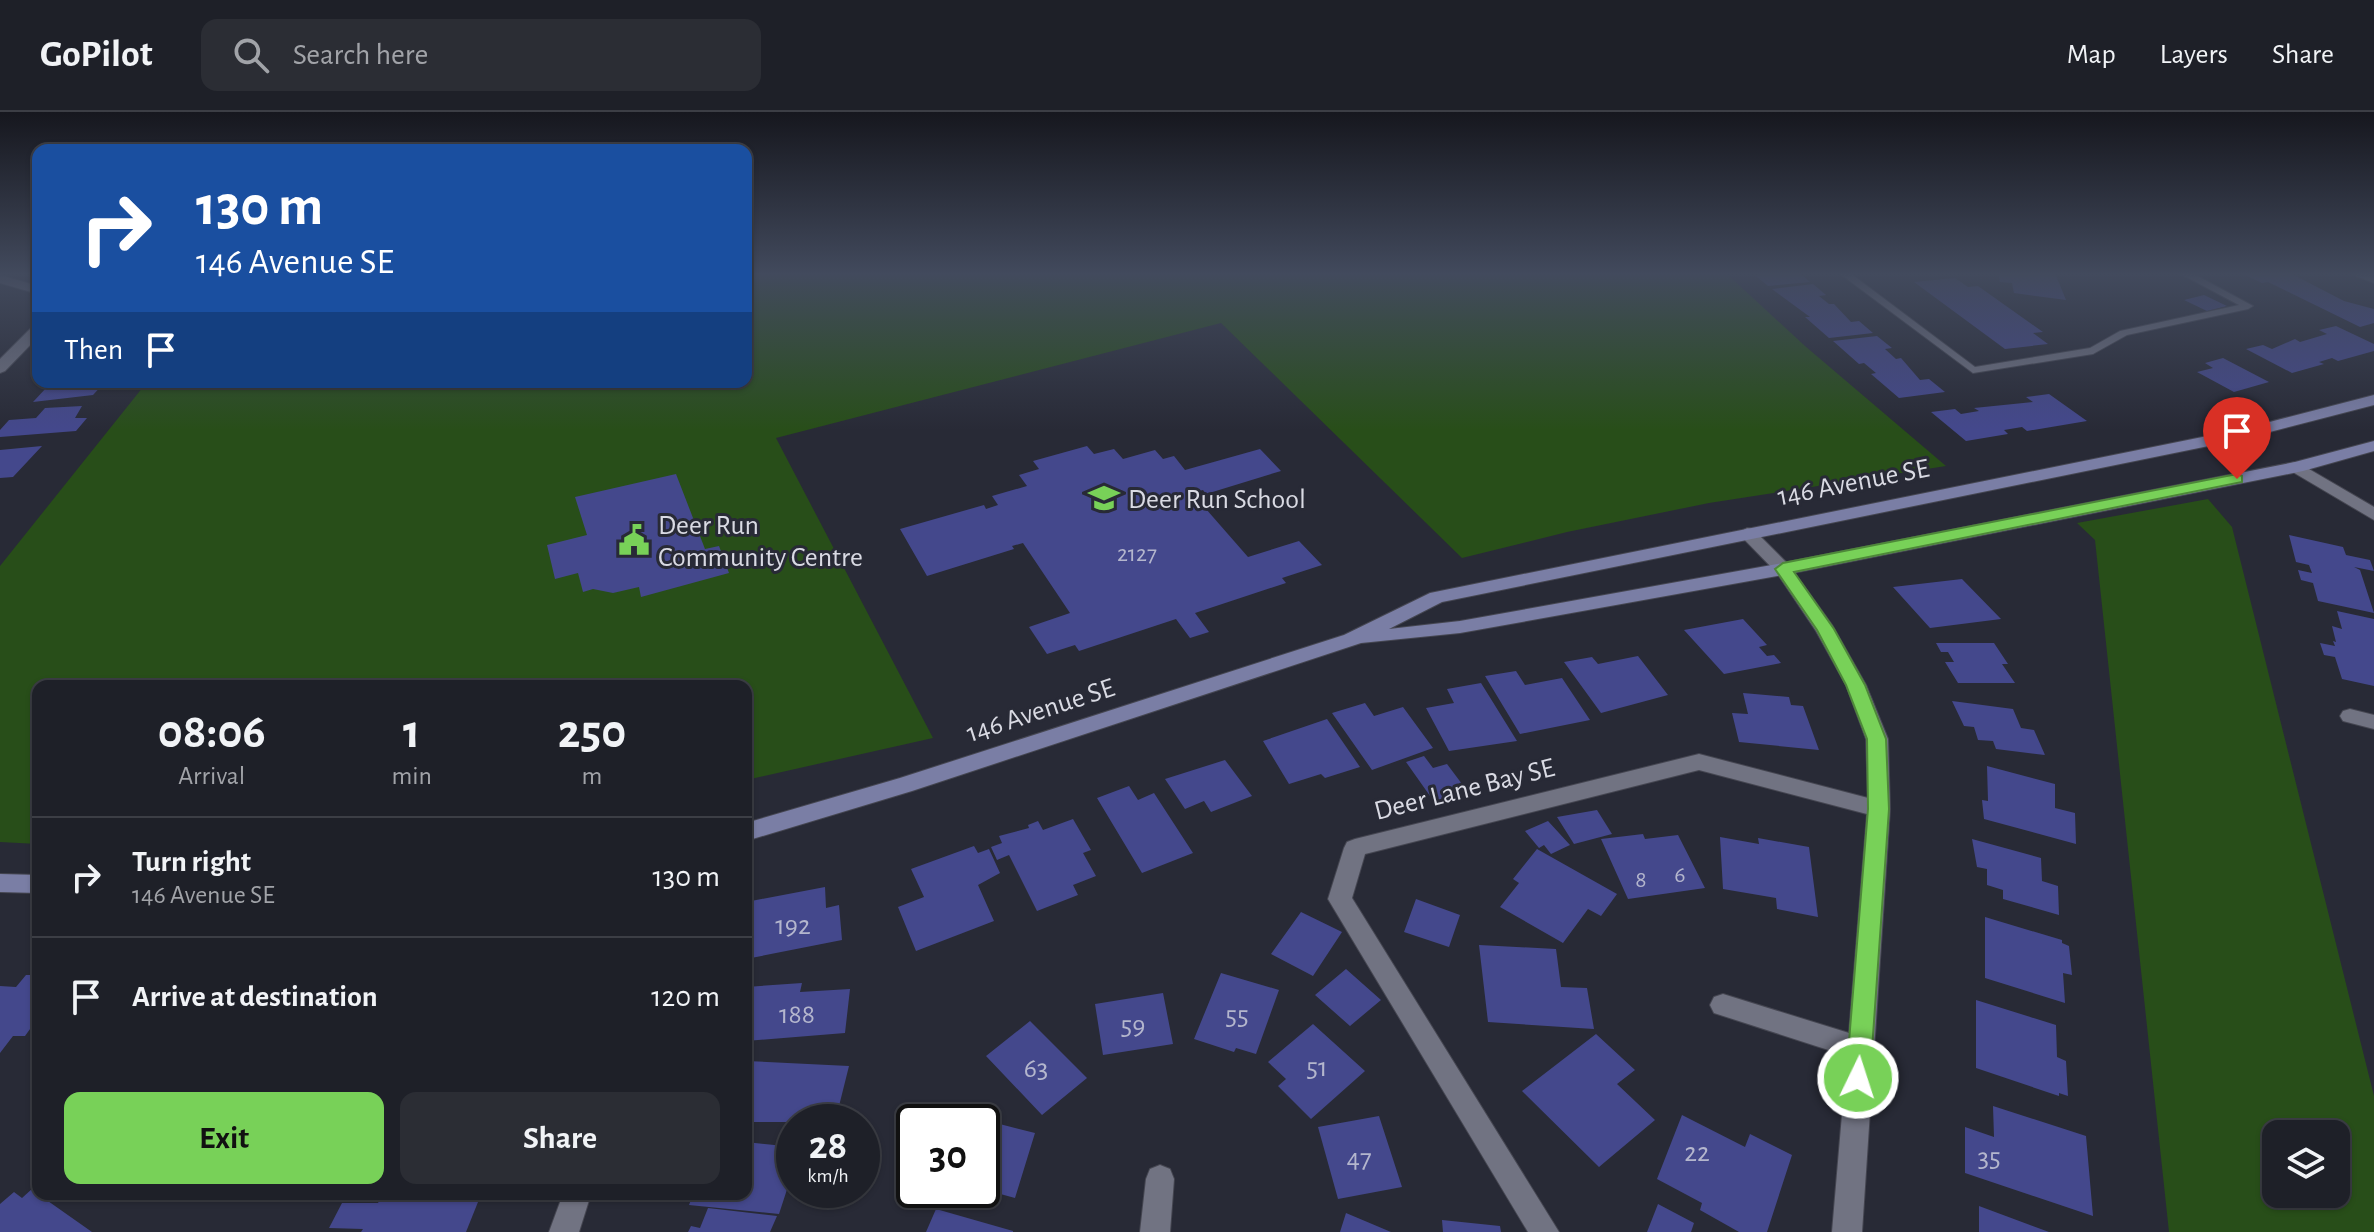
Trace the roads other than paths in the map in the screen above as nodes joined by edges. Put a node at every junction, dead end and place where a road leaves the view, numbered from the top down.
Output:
1 (1914, 325) edge
2 (2160, 325) edge
3 (32, 335) edge
4 (0, 368) edge
5 (2374, 400) edge
6 (2374, 446) edge
7 (2297, 467) junction
8 (2374, 515) edge
9 (1747, 533) junction
10 (1783, 569) junction
11 (1351, 640) junction
12 (2350, 716) dead end
13 (2374, 722) edge
14 (1879, 809) junction
15 (752, 830) edge
16 (0, 883) edge
17 (32, 884) edge
18 (1723, 1005) dead end
19 (1860, 1048) junction
20 (1160, 1179) dead end
21 (575, 1200) edge
22 (564, 1232) edge
23 (1155, 1232) edge
24 (1544, 1232) edge
25 (1847, 1232) edge

1 - 2 lane
3 - 4 street
5 - 9 street, 146 Avenue SE
6 - 7 street, 146 Avenue SE
7 - 8 street
7 - 10 street, 146 Avenue SE
9 - 10 street
9 - 11 street, 146 Avenue SE
10 - 11 street, 146 Avenue SE
10 - 14 street
11 - 15 street, 146 Avenue SE
12 - 13 street
14 - 19 street
14 - 24 street, Deer Lane Bay SE
16 - 17 street
18 - 19 street
19 - 25 street
20 - 23 street
21 - 22 street

